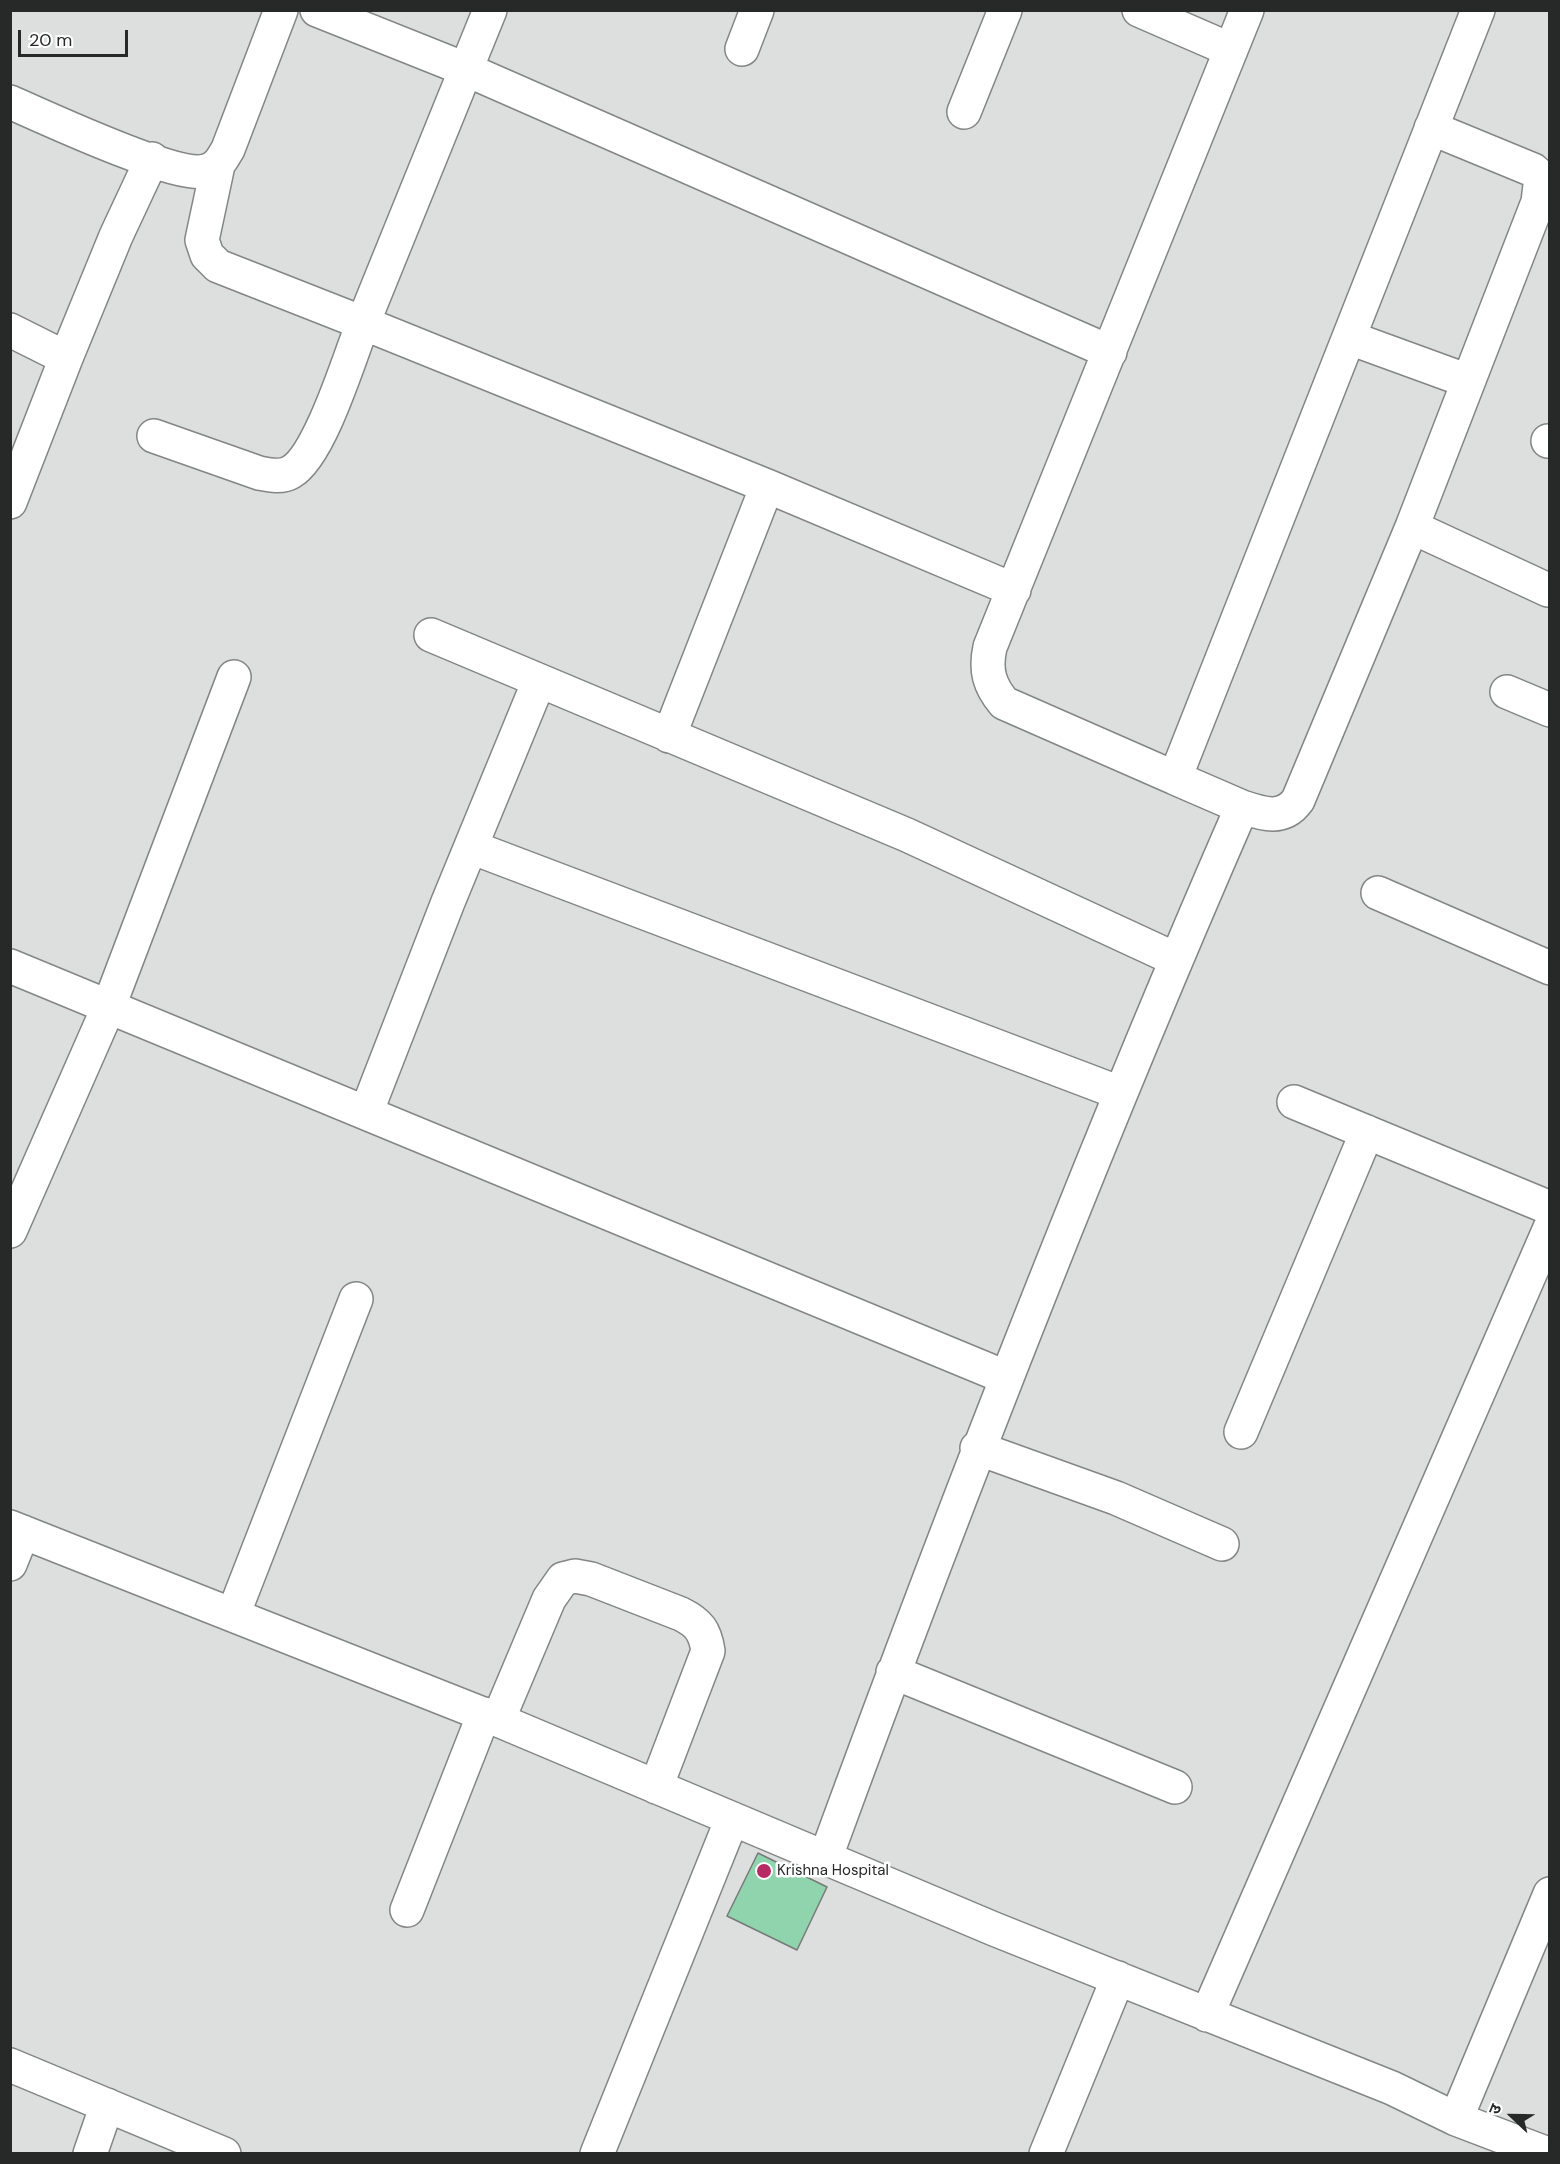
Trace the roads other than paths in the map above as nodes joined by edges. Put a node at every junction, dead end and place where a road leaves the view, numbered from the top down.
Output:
1 (317, 10) edge
2 (490, 10) edge
3 (758, 10) edge
4 (1005, 10) edge
5 (1139, 10) edge
6 (1247, 10) edge
7 (1478, 10) edge
8 (270, 14) edge
9 (742, 49) dead end
10 (1231, 50) junction
11 (465, 69) junction
12 (10, 102) edge
13 (964, 112) dead end
14 (1431, 128) junction
15 (152, 159) junction
16 (218, 165) junction
17 (363, 323) junction
18 (10, 330) edge
19 (1350, 338) junction
20 (1110, 352) junction
21 (66, 358) junction
22 (1468, 381) junction
23 (154, 436) dead end
24 (767, 486) junction
25 (10, 502) edge
26 (1412, 527) junction
27 (1014, 590) junction
28 (1548, 590) dead end
29 (431, 635) dead end
30 (234, 677) dead end
31 (538, 681) junction
32 (1507, 692) dead end
33 (1550, 710) edge
34 (669, 736) junction
35 (1175, 778) junction
36 (1242, 807) junction
37 (471, 847) junction
38 (1378, 893) dead end
39 (1175, 959) junction
40 (10, 966) edge
41 (1550, 968) edge
42 (109, 1006) junction
43 (1120, 1093) junction
44 (1294, 1102) dead end
45 (366, 1113) junction
46 (1367, 1132) junction
47 (1550, 1208) edge
48 (1550, 1228) edge
49 (10, 1231) edge
50 (356, 1299) dead end
51 (1005, 1377) junction
52 (1241, 1432) dead end
53 (977, 1448) junction
54 (17, 1530) edge
55 (1222, 1544) dead end
56 (10, 1564) edge
57 (233, 1615) junction
58 (893, 1672) junction
59 (491, 1717) junction
60 (656, 1787) junction
61 (1175, 1787) dead end
62 (732, 1819) junction
63 (825, 1859) junction
64 (1550, 1894) edge
65 (407, 1910) dead end
66 (1118, 1978) junction
67 (1208, 2015) junction
68 (10, 2065) edge
69 (107, 2105) junction
70 (1456, 2119) junction
71 (598, 2153) edge
72 (90, 2154) edge
73 (224, 2154) edge
74 (1046, 2154) edge
75 (1548, 2154) edge

1 - 11 street
2 - 11 street
3 - 9 street
4 - 13 street
5 - 10 street
6 - 10 street
7 - 14 street
8 - 16 street
10 - 20 street
11 - 17 street
11 - 20 street
12 - 15 street
14 - 19 street
14 - 22 street
15 - 16 street
15 - 21 street
16 - 17 street
17 - 23 street
17 - 24 street
18 - 21 street
19 - 22 street
19 - 35 street
20 - 27 street
21 - 25 street
22 - 26 street
24 - 27 street
24 - 34 street
26 - 28 street
26 - 36 street
27 - 35 street
29 - 31 street
30 - 42 street
31 - 34 street
31 - 37 street
32 - 33 street
34 - 39 street
35 - 36 street
36 - 39 street
37 - 43 street
37 - 45 street
38 - 41 street
39 - 43 street
40 - 42 street
42 - 45 street
42 - 49 street
43 - 51 street
44 - 46 street
45 - 51 street
46 - 47 street
46 - 52 street
48 - 67 street
50 - 57 street
51 - 53 street
53 - 55 street
53 - 58 street
54 - 56 street
54 - 57 street
57 - 59 street
58 - 61 street
58 - 63 street
59 - 60 street
59 - 60 street
59 - 65 street
60 - 62 street
62 - 63 street
62 - 71 street
63 - 66 street
64 - 70 street
66 - 67 street
66 - 74 street
67 - 70 street
68 - 69 street
69 - 72 street
69 - 73 street
70 - 75 street

